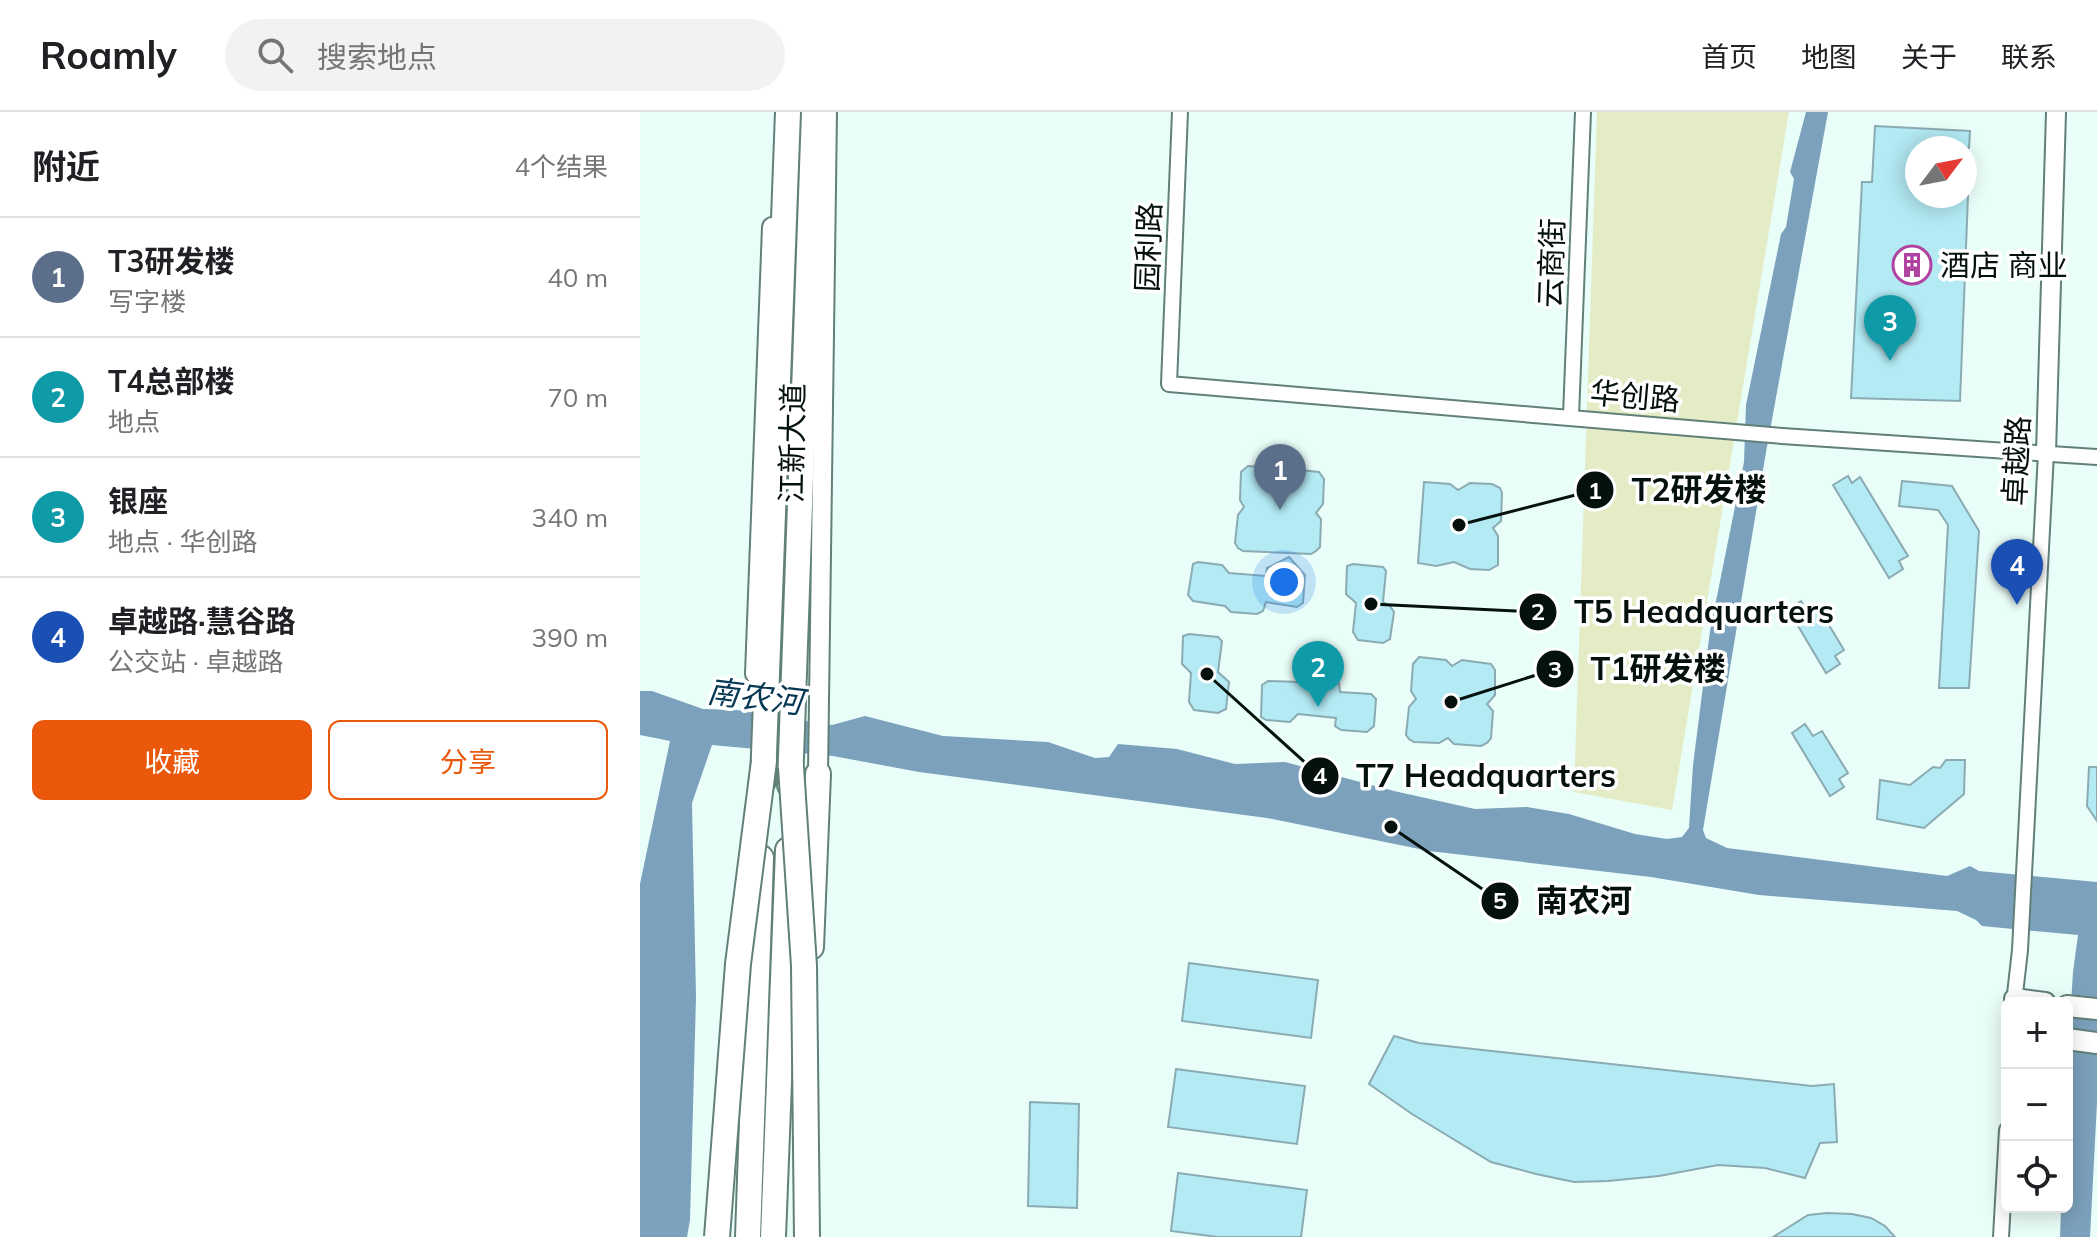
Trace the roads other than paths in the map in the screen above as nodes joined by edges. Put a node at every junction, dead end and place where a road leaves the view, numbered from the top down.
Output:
1 (776, 112) edge
2 (788, 112) edge
3 (814, 112) edge
4 (827, 112) edge
5 (1180, 112) edge
6 (1583, 112) edge
7 (2056, 112) edge
8 (1169, 384) joint
9 (1571, 416) junction
10 (2046, 453) junction
11 (2097, 457) edge
12 (755, 674) joint
13 (757, 765) junction
14 (791, 767) junction
15 (818, 774) joint
16 (2014, 997) edge
17 (2073, 1007) edge
18 (2097, 1009) edge
19 (2073, 1040) edge
20 (2097, 1043) edge
21 (2006, 1141) edge
22 (717, 1237) edge
23 (728, 1237) edge
24 (748, 1237) edge
25 (773, 1237) edge
26 (799, 1237) edge
27 (807, 1237) edge
28 (2001, 1237) edge

1 - 12 street, 江新大道
2 - 13 highway, 江新大道
3 - 14 highway, 江新大道
4 - 15 street, 江新大道
5 - 8 street, 园利路
6 - 9 street, 云商街
7 - 10 street, 卓越路
8 - 9 street, 华创路
9 - 10 street, 华创路
10 - 11 street, 华创路
10 - 16 street, 卓越路
12 - 13 highway
13 - 22 highway, bridge
13 - 23 highway
13 - 24 highway, bridge
14 - 25 highway, bridge
14 - 27 highway, bridge
15 - 26 highway
17 - 18 main road
19 - 20 main road
21 - 28 street

